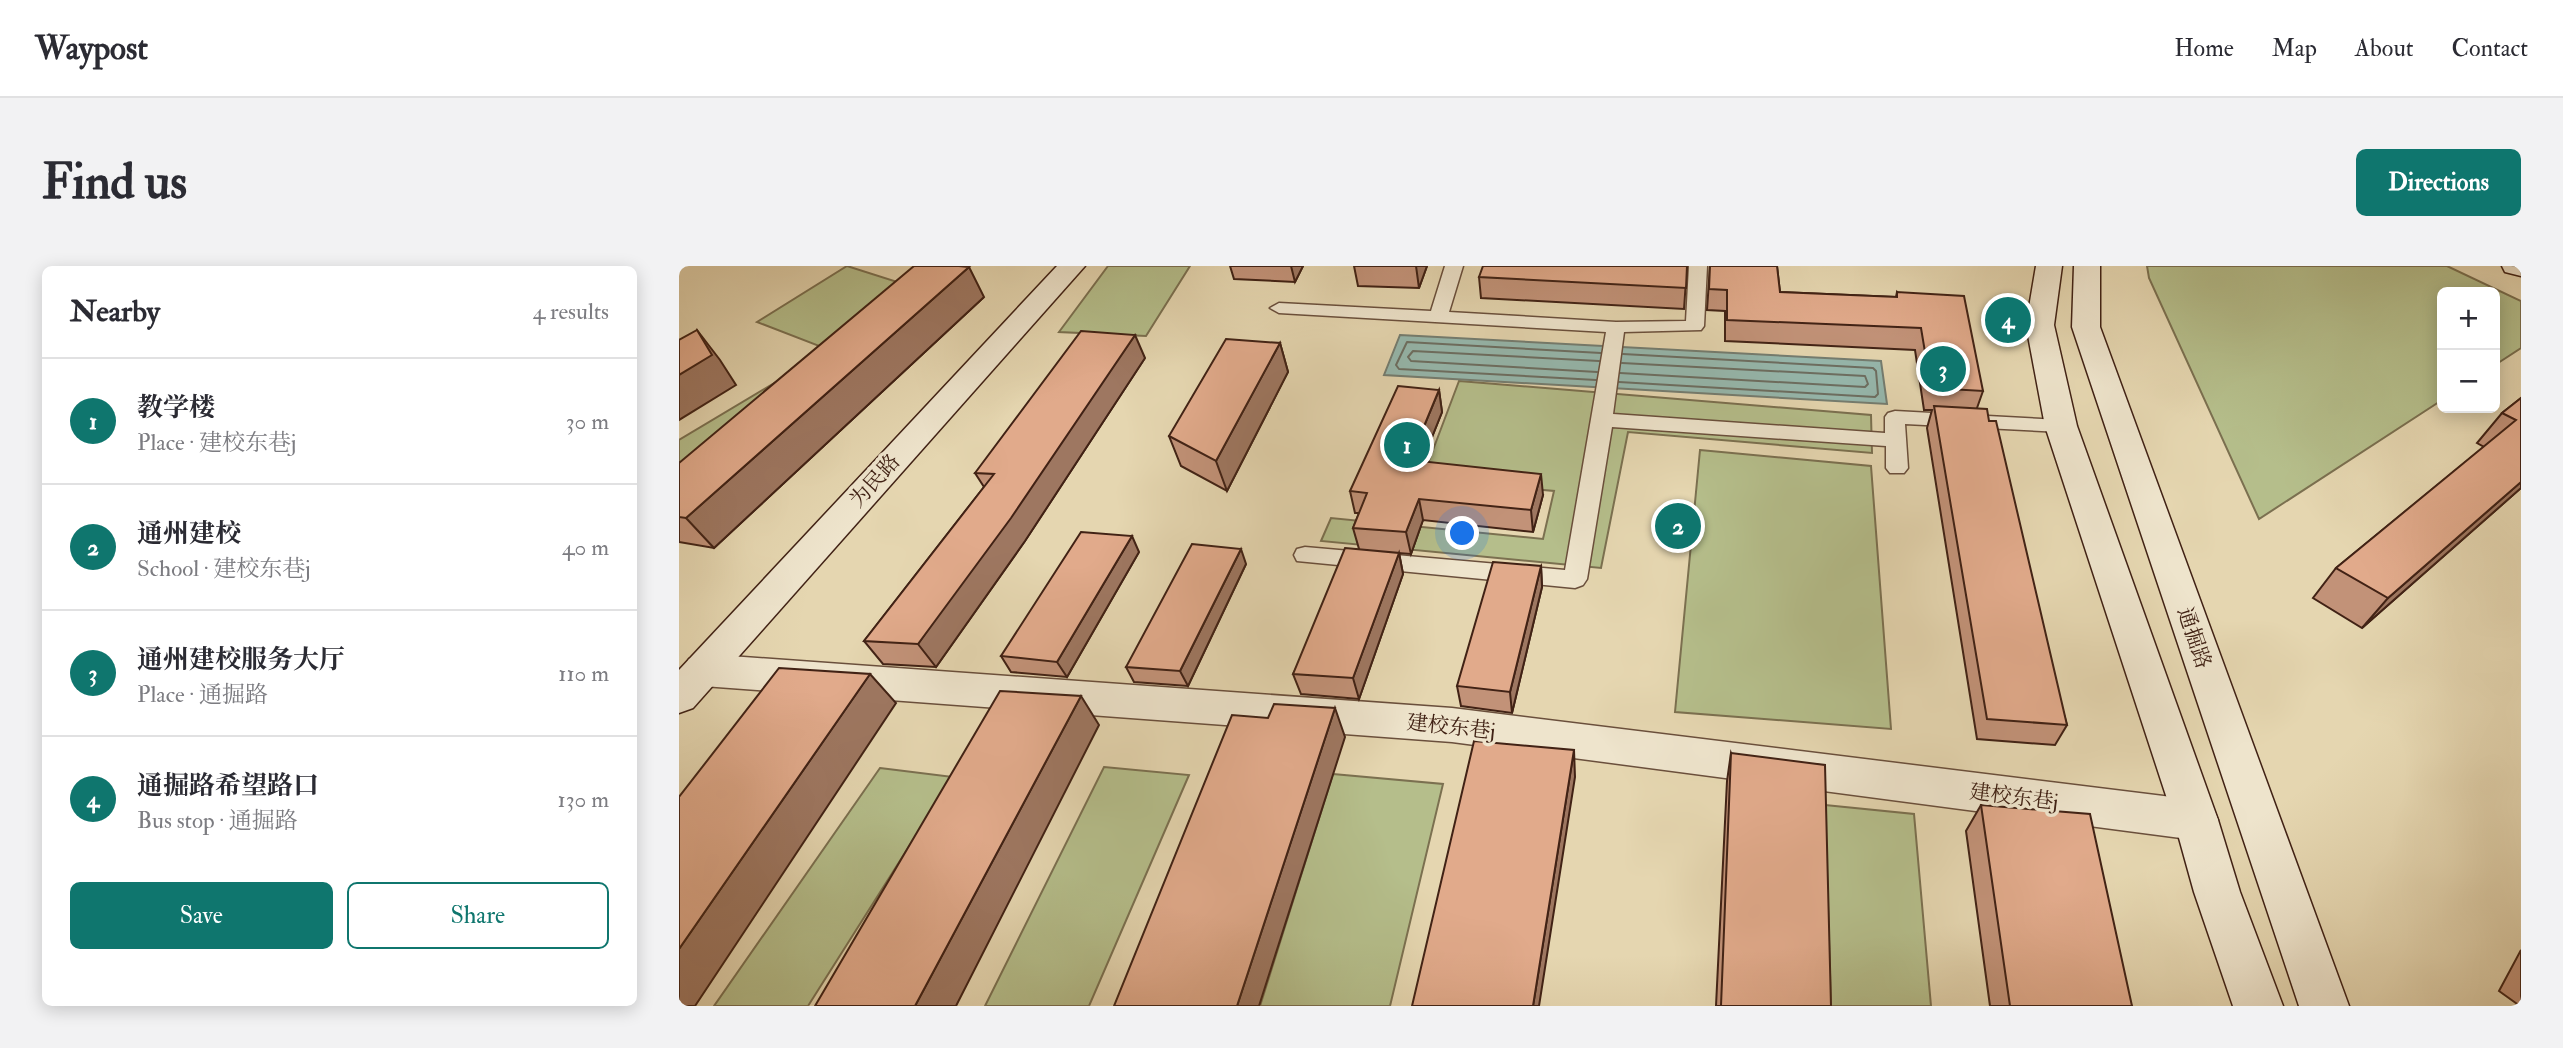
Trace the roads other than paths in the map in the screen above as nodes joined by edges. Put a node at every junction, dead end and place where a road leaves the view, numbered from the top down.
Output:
1 (1072, 266) edge
2 (1454, 266) edge
3 (1698, 266) edge
4 (2049, 266) edge
5 (2087, 266) edge
6 (2515, 266) edge
7 (2521, 268) edge
8 (1279, 308) dead end
9 (1439, 317) junction
10 (1614, 334) junction
11 (1603, 411) junction
12 (2061, 426) junction
13 (1896, 440) junction
14 (1897, 468) dead end
15 (1305, 555) dead end
16 (687, 675) edge
17 (2196, 820) junction
18 (2258, 1006) edge
19 (2324, 1006) edge

1 - 16 main road, 为民路
2 - 9 lane
3 - 10 lane
4 - 12 main road
5 - 19 main road, 通掘路
6 - 7 main road
8 - 9 lane
9 - 10 lane
10 - 11 lane
11 - 13 lane
11 - 15 lane
12 - 13 lane
12 - 17 main road
13 - 14 lane
16 - 17 main road, 建校东巷j
17 - 18 main road

